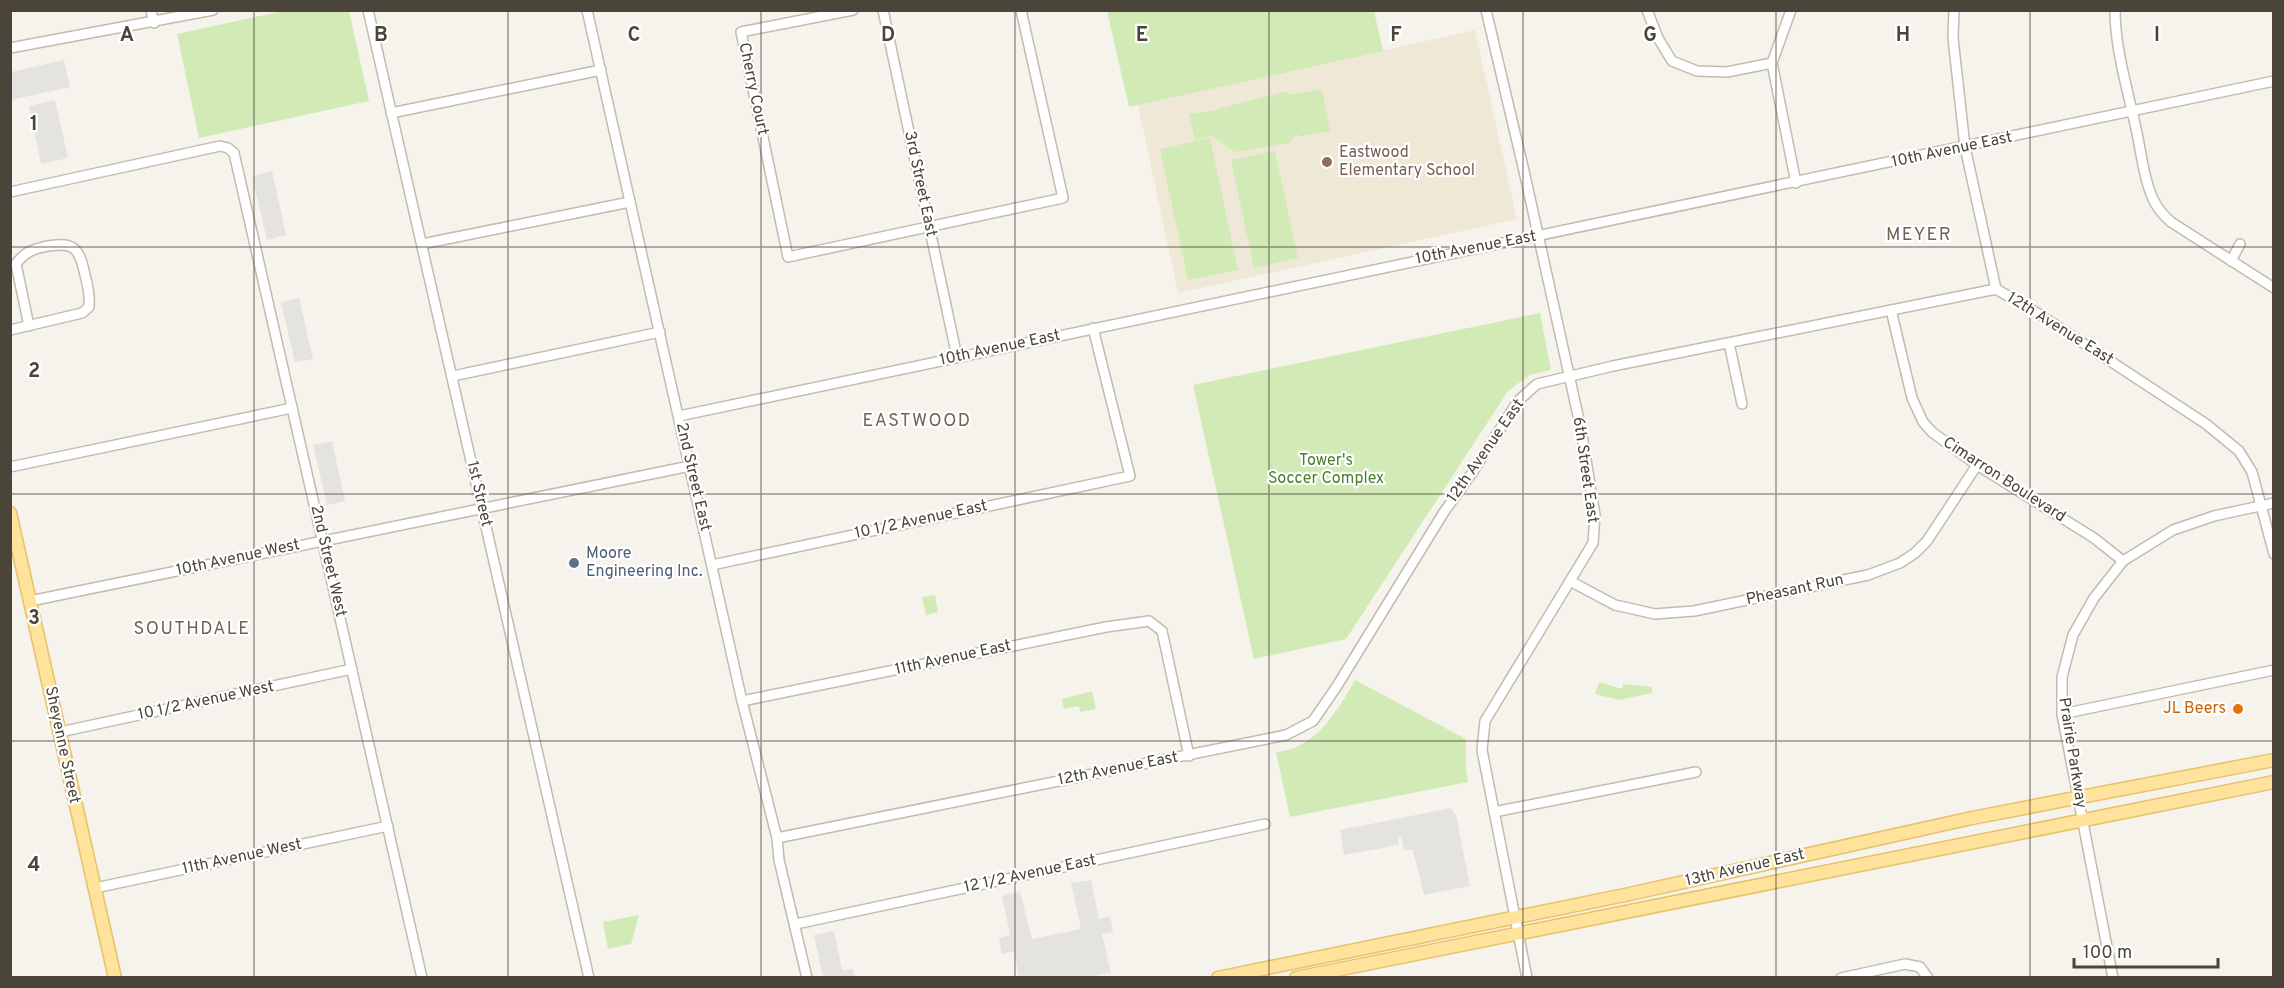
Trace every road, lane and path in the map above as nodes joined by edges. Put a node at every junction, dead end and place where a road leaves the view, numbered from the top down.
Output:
1 (151, 10) edge
2 (213, 10) edge
3 (368, 10) edge
4 (587, 10) edge
5 (853, 10) edge
6 (883, 10) edge
7 (1021, 10) edge
8 (1486, 10) edge
9 (1647, 10) edge
10 (1791, 10) edge
11 (1954, 10) edge
12 (2115, 10) edge
13 (154, 23) junction
14 (10, 48) edge
15 (1772, 63) junction
16 (601, 69) junction
17 (2274, 81) edge
18 (2132, 110) junction
19 (391, 113) junction
20 (1965, 147) junction
21 (1796, 183) junction
22 (10, 192) edge
23 (630, 202) junction
24 (929, 227) junction
25 (1538, 236) junction
26 (422, 244) junction
27 (2240, 244) dead end
28 (2231, 261) junction
29 (2274, 288) edge
30 (1996, 289) junction
31 (1891, 310) junction
32 (29, 326) junction
33 (1094, 328) junction
34 (10, 330) edge
35 (660, 332) junction
36 (1729, 344) junction
37 (957, 357) junction
38 (453, 376) junction
39 (1569, 377) junction
40 (1742, 404) dead end
41 (292, 408) junction
42 (679, 416) junction
43 (1977, 465) junction
44 (690, 466) junction
45 (10, 467) edge
46 (2274, 503) edge
47 (2262, 506) junction
48 (482, 508) junction
49 (10, 513) edge
50 (323, 541) junction
51 (2274, 554) edge
52 (2123, 561) junction
53 (712, 565) junction
54 (1570, 581) junction
55 (30, 601) junction
56 (352, 669) junction
57 (2274, 670) edge
58 (742, 702) junction
59 (2062, 714) junction
60 (60, 732) junction
61 (1188, 756) junction
62 (2274, 760) edge
63 (1696, 772) dead end
64 (2274, 782) edge
65 (2078, 798) junction
66 (1494, 812) junction
67 (2082, 819) junction
68 (1265, 824) dead end
69 (388, 826) junction
70 (777, 838) junction
71 (95, 888) junction
72 (1515, 918) junction
73 (796, 924) junction
74 (1518, 933) junction
75 (115, 978) edge
76 (422, 978) edge
77 (589, 978) edge
78 (807, 978) edge
79 (1218, 978) edge
80 (1296, 978) edge
81 (1527, 978) edge
82 (1840, 978) edge
83 (1928, 978) edge
84 (2113, 978) edge

1 - 13 street
2 - 13 street
3 - 19 street, 1st Street
4 - 16 street, 2nd Street East
5 - 24 street, Cherry Court
6 - 24 street, 3rd Street East
7 - 24 street
8 - 25 street, 6th Street East
9 - 15 street
10 - 15 street
11 - 20 street
12 - 18 street
13 - 14 street
15 - 21 street
16 - 19 street
16 - 23 street, 2nd Street East
17 - 18 street, 10th Avenue East
18 - 20 street, 10th Avenue East
18 - 28 street
19 - 26 street, 1st Street
20 - 21 street, 10th Avenue East
20 - 30 street
21 - 25 street, 10th Avenue East
22 - 41 street, 2nd Street West
23 - 26 street
23 - 35 street, 2nd Street East
24 - 37 street, 3rd Street East
25 - 33 street, 10th Avenue East
25 - 39 street, 6th Street East
26 - 38 street, 1st Street
27 - 28 street
28 - 29 street
30 - 31 street, 12th Avenue East
30 - 47 street, 12th Avenue East
31 - 36 street, 12th Avenue East
31 - 43 street, Cimarron Boulevard
32 - 32 street
32 - 34 street
33 - 37 street, 10th Avenue East
33 - 53 street, 10 1/2 Avenue East
35 - 38 street
35 - 42 street, 2nd Street East
36 - 39 street, 12th Avenue East
36 - 40 street
37 - 42 street, 10th Avenue East
38 - 48 street, 1st Street
39 - 54 street, 6th Street East
39 - 61 street, 12th Avenue East
41 - 45 street
41 - 50 street, 2nd Street West
42 - 44 street, 2nd Street East
43 - 52 street, Cimarron Boulevard
43 - 54 street, Pheasant Run
44 - 48 street
44 - 53 street, 2nd Street East
46 - 47 street, Prairie Parkway
47 - 51 street, 12th Avenue East
47 - 52 street, Prairie Parkway
48 - 50 street, 10th Avenue West
48 - 77 street, 1st Street
49 - 55 main road, Sheyenne Street
50 - 55 street, 10th Avenue West
50 - 56 street, 2nd Street West
52 - 59 street, Prairie Parkway
53 - 58 street, 2nd Street East
54 - 66 street, 6th Street East
55 - 60 main road, Sheyenne Street
56 - 60 street, 10 1/2 Avenue West
56 - 69 street, 2nd Street West
57 - 59 street
58 - 61 street, 11th Avenue East
58 - 70 street, 2nd Street East
59 - 65 street, Prairie Parkway
60 - 71 main road, Sheyenne Street
61 - 70 street, 12th Avenue East
62 - 65 main road, 13th Avenue East
63 - 66 street
64 - 67 main road, 13th Avenue East
65 - 67 street, Prairie Parkway
65 - 72 main road, 13th Avenue East
66 - 72 street, 6th Street East
67 - 74 main road, 13th Avenue East
67 - 84 street, Prairie Parkway
68 - 73 street, 12 1/2 Avenue East
69 - 71 street, 11th Avenue West
69 - 76 street, 2nd Street West
70 - 73 street, 2nd Street East
71 - 75 main road, Sheyenne Street
72 - 74 street, 6th Street East
72 - 79 main road, 13th Avenue East
73 - 78 street, 2nd Street East
74 - 80 main road, 13th Avenue East
74 - 81 street, 6th Street East
82 - 83 street

